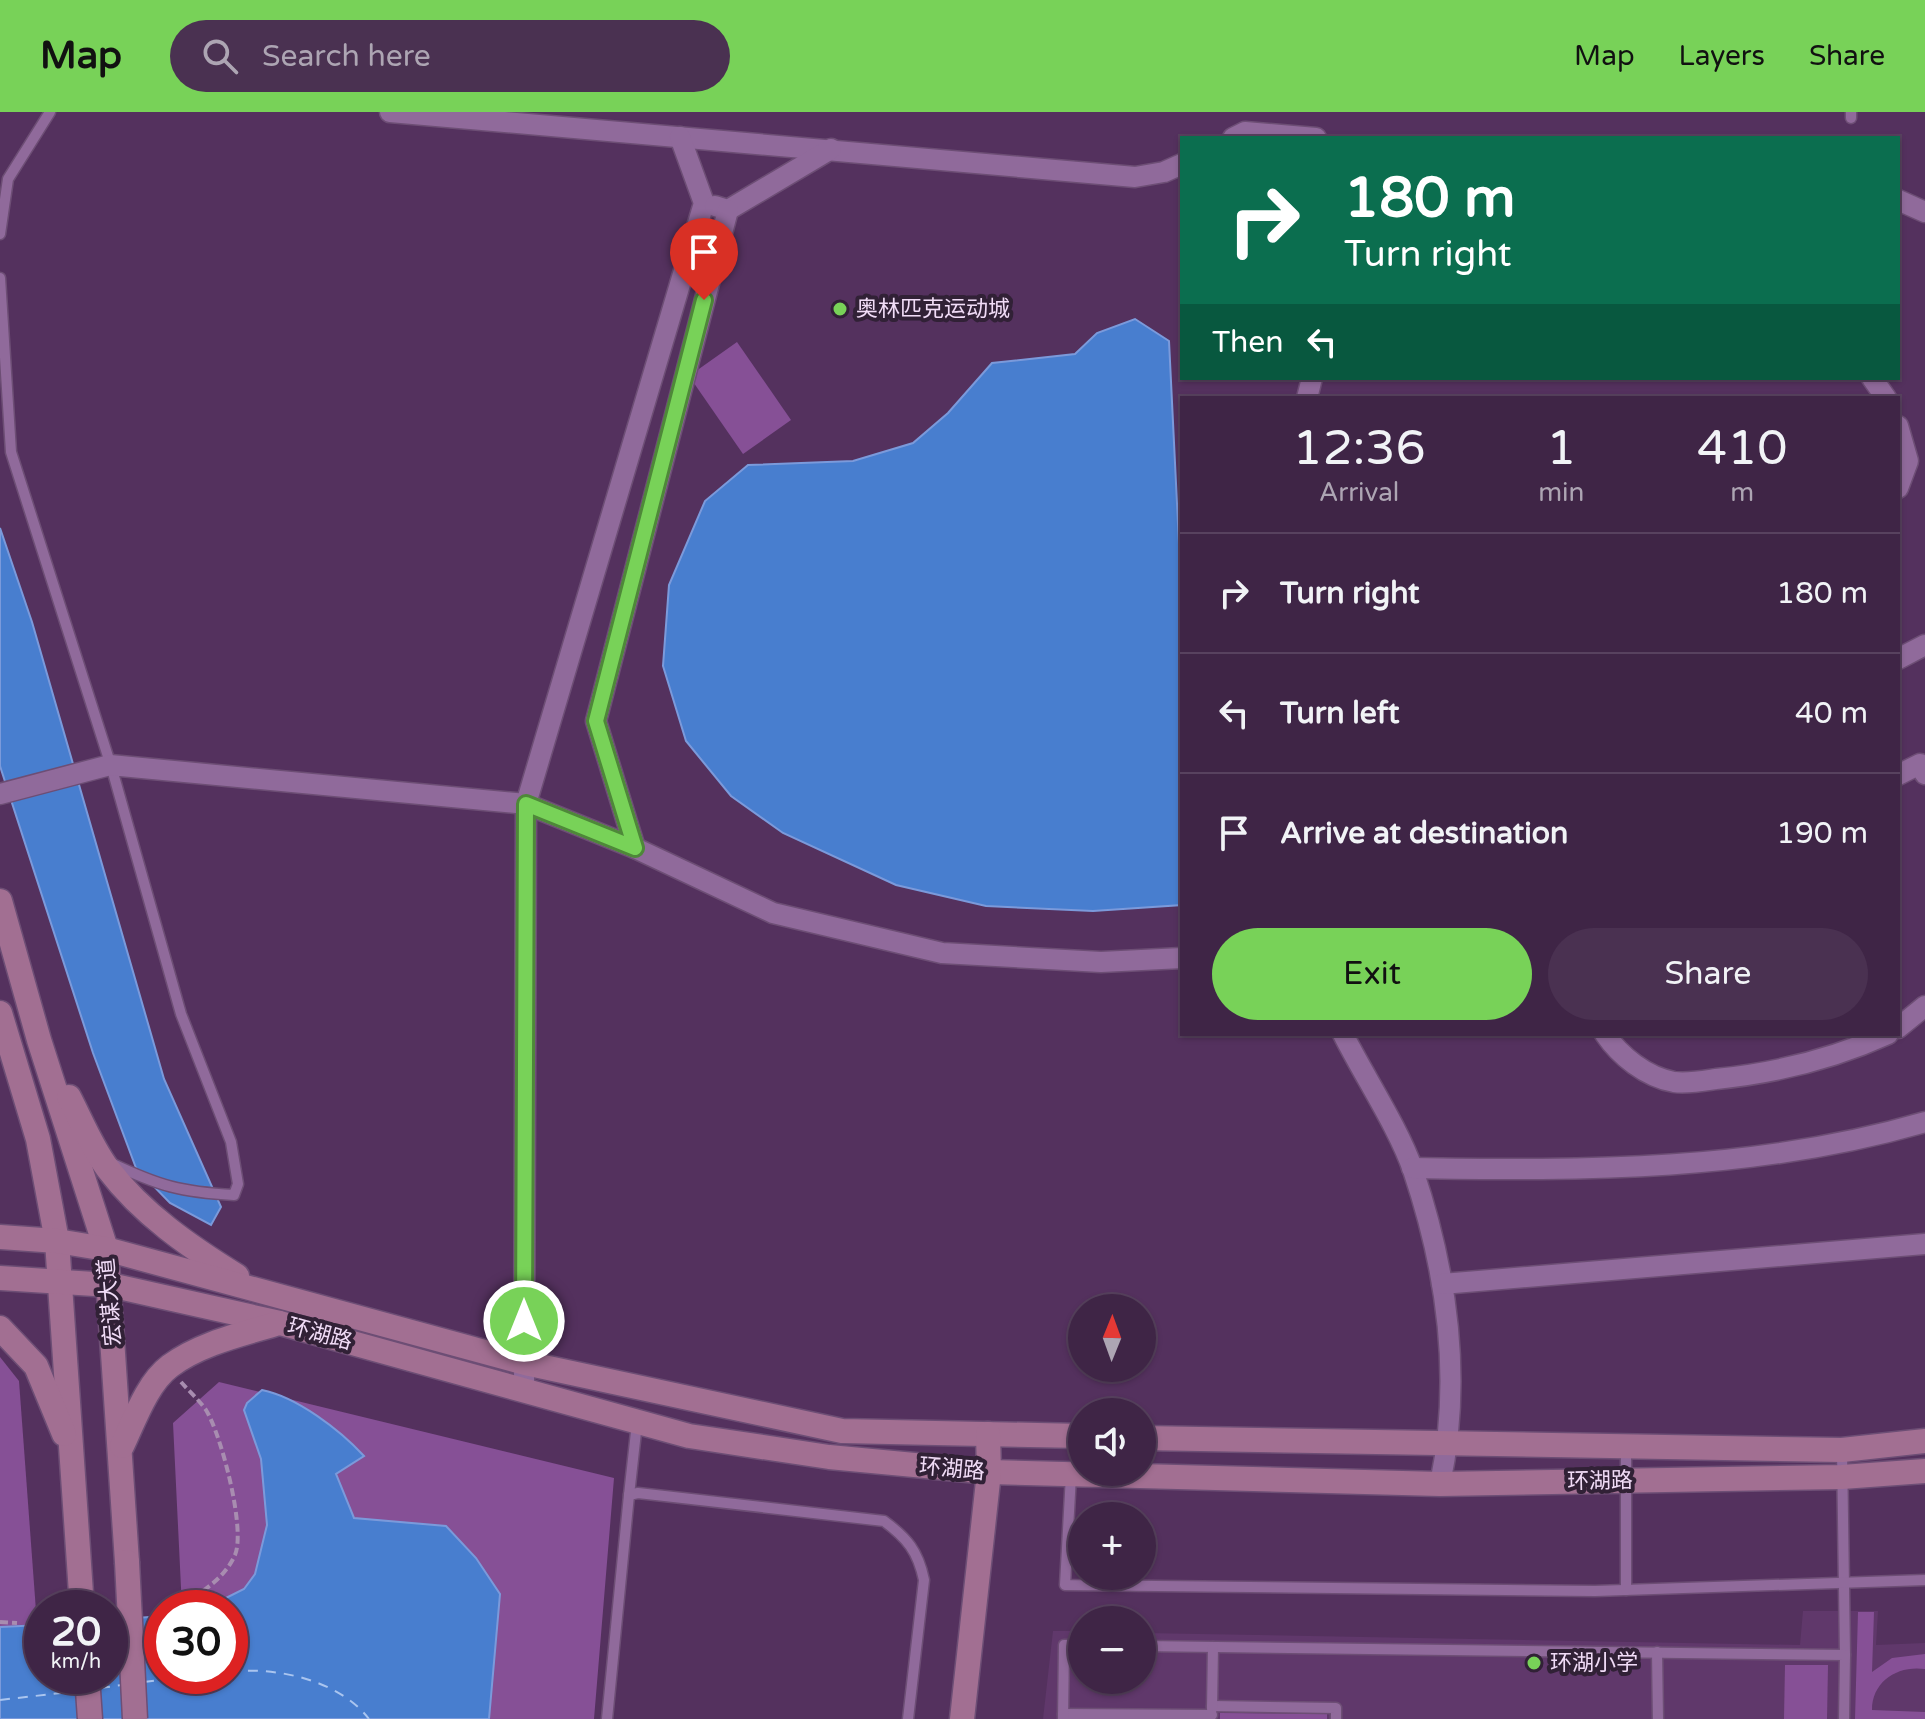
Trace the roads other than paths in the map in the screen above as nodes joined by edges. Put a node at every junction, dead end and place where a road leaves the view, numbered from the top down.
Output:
1 (50, 112) edge
2 (390, 112) edge
3 (1241, 127) edge
4 (1302, 136) edge
5 (680, 137) junction
6 (831, 149) junction
7 (1180, 165) edge
8 (1900, 201) edge
9 (704, 203) junction
10 (728, 210) junction
11 (1925, 212) edge
12 (0, 234) edge
13 (0, 278) edge
14 (1900, 428) edge
15 (1916, 447) edge
16 (1900, 483) edge
17 (1925, 645) edge
18 (1900, 658) edge
19 (110, 765) junction
20 (1900, 774) edge
21 (1925, 774) edge
22 (0, 794) edge
23 (526, 804) junction
24 (635, 848) junction
25 (0, 901) edge
26 (1180, 958) edge
27 (1925, 1006) edge
28 (1, 1021) edge
29 (1900, 1026) edge
30 (1344, 1036) edge
31 (1607, 1036) edge
32 (1884, 1036) edge
33 (39, 1040) junction
34 (1925, 1122) edge
35 (102, 1158) junction
36 (1412, 1168) junction
37 (0, 1237) edge
38 (57, 1241) junction
39 (1925, 1244) edge
40 (106, 1249) junction
41 (0, 1278) edge
42 (61, 1282) junction
43 (1442, 1284) junction
44 (110, 1285) junction
45 (263, 1292) junction
46 (280, 1323) junction
47 (0, 1328) edge
48 (525, 1363) junction
49 (524, 1390) junction
50 (637, 1423) junction
51 (988, 1434) junction
52 (1068, 1436) edge
53 (1156, 1438) edge
54 (1925, 1441) edge
55 (1448, 1445) junction
56 (121, 1448) junction
57 (1626, 1448) junction
58 (71, 1450) junction
59 (1842, 1450) junction
60 (1925, 1471) edge
61 (989, 1472) junction
62 (1068, 1475) edge
63 (1156, 1477) edge
64 (1842, 1477) junction
65 (1626, 1481) junction
66 (1440, 1484) junction
67 (1070, 1486) edge
68 (629, 1495) junction
69 (1925, 1580) edge
70 (1844, 1584) junction
71 (81, 1590) edge
72 (1626, 1590) junction
73 (1068, 1645) edge
74 (1156, 1646) edge
75 (1213, 1647) junction
76 (1657, 1652) junction
77 (1845, 1655) junction
78 (88, 1694) edge
79 (1212, 1713) edge
80 (1063, 1717) edge
81 (90, 1719) edge
82 (135, 1719) edge
83 (607, 1719) edge
84 (908, 1719) edge
85 (962, 1719) edge
86 (1336, 1719) edge
87 (1658, 1719) edge
88 (1844, 1719) edge

1 - 12 lane
2 - 5 street
3 - 4 street
5 - 6 street
5 - 9 street
6 - 7 street
6 - 10 street
8 - 11 street
9 - 10 street
9 - 23 street
10 - 24 street
13 - 19 lane
14 - 15 street
15 - 16 street
17 - 18 street
19 - 22 street
19 - 23 street
19 - 35 lane
20 - 21 street
23 - 24 street
23 - 48 street
24 - 26 street
25 - 33 main road, 宏谋大道
27 - 29 street
28 - 38 main road
30 - 36 street
31 - 32 street
33 - 35 main road
33 - 40 main road, 宏谋大道
34 - 36 street
35 - 45 main road
36 - 43 street
37 - 38 main road, 环湖路
38 - 40 main road, 环湖路
38 - 42 main road
39 - 43 street
40 - 44 main road, 宏谋大道
40 - 45 main road, 环湖路
41 - 42 main road, 环湖路
42 - 44 main road, 环湖路
42 - 58 main road
43 - 55 street
44 - 46 main road, 环湖路
44 - 56 main road, 宏谋大道
45 - 48 main road, 环湖路
46 - 49 main road, 环湖路
46 - 56 main road
47 - 58 main road
48 - 49 street
48 - 51 main road, 环湖路
49 - 50 main road, 环湖路
50 - 61 main road, 环湖路
50 - 68 lane
51 - 52 main road, 环湖路
51 - 61 main road
53 - 55 main road, 环湖路
54 - 59 main road, 环湖路
55 - 57 main road, 环湖路
55 - 66 street
56 - 82 main road, 宏谋大道, bridge
57 - 59 main road, 环湖路
57 - 65 lane
58 - 71 main road
59 - 64 lane
60 - 64 main road, 环湖路
61 - 62 main road, 环湖路
61 - 85 main road
63 - 66 main road, 环湖路
64 - 65 main road, 环湖路
64 - 70 lane
65 - 66 main road, 环湖路
65 - 72 lane
67 - 72 lane
68 - 83 lane
68 - 84 lane
69 - 70 lane
70 - 72 lane
70 - 77 lane
73 - 80 lane
74 - 75 lane
75 - 76 lane
75 - 79 lane
76 - 77 lane
76 - 87 lane
77 - 88 lane
78 - 81 main road
79 - 80 lane
79 - 86 lane

